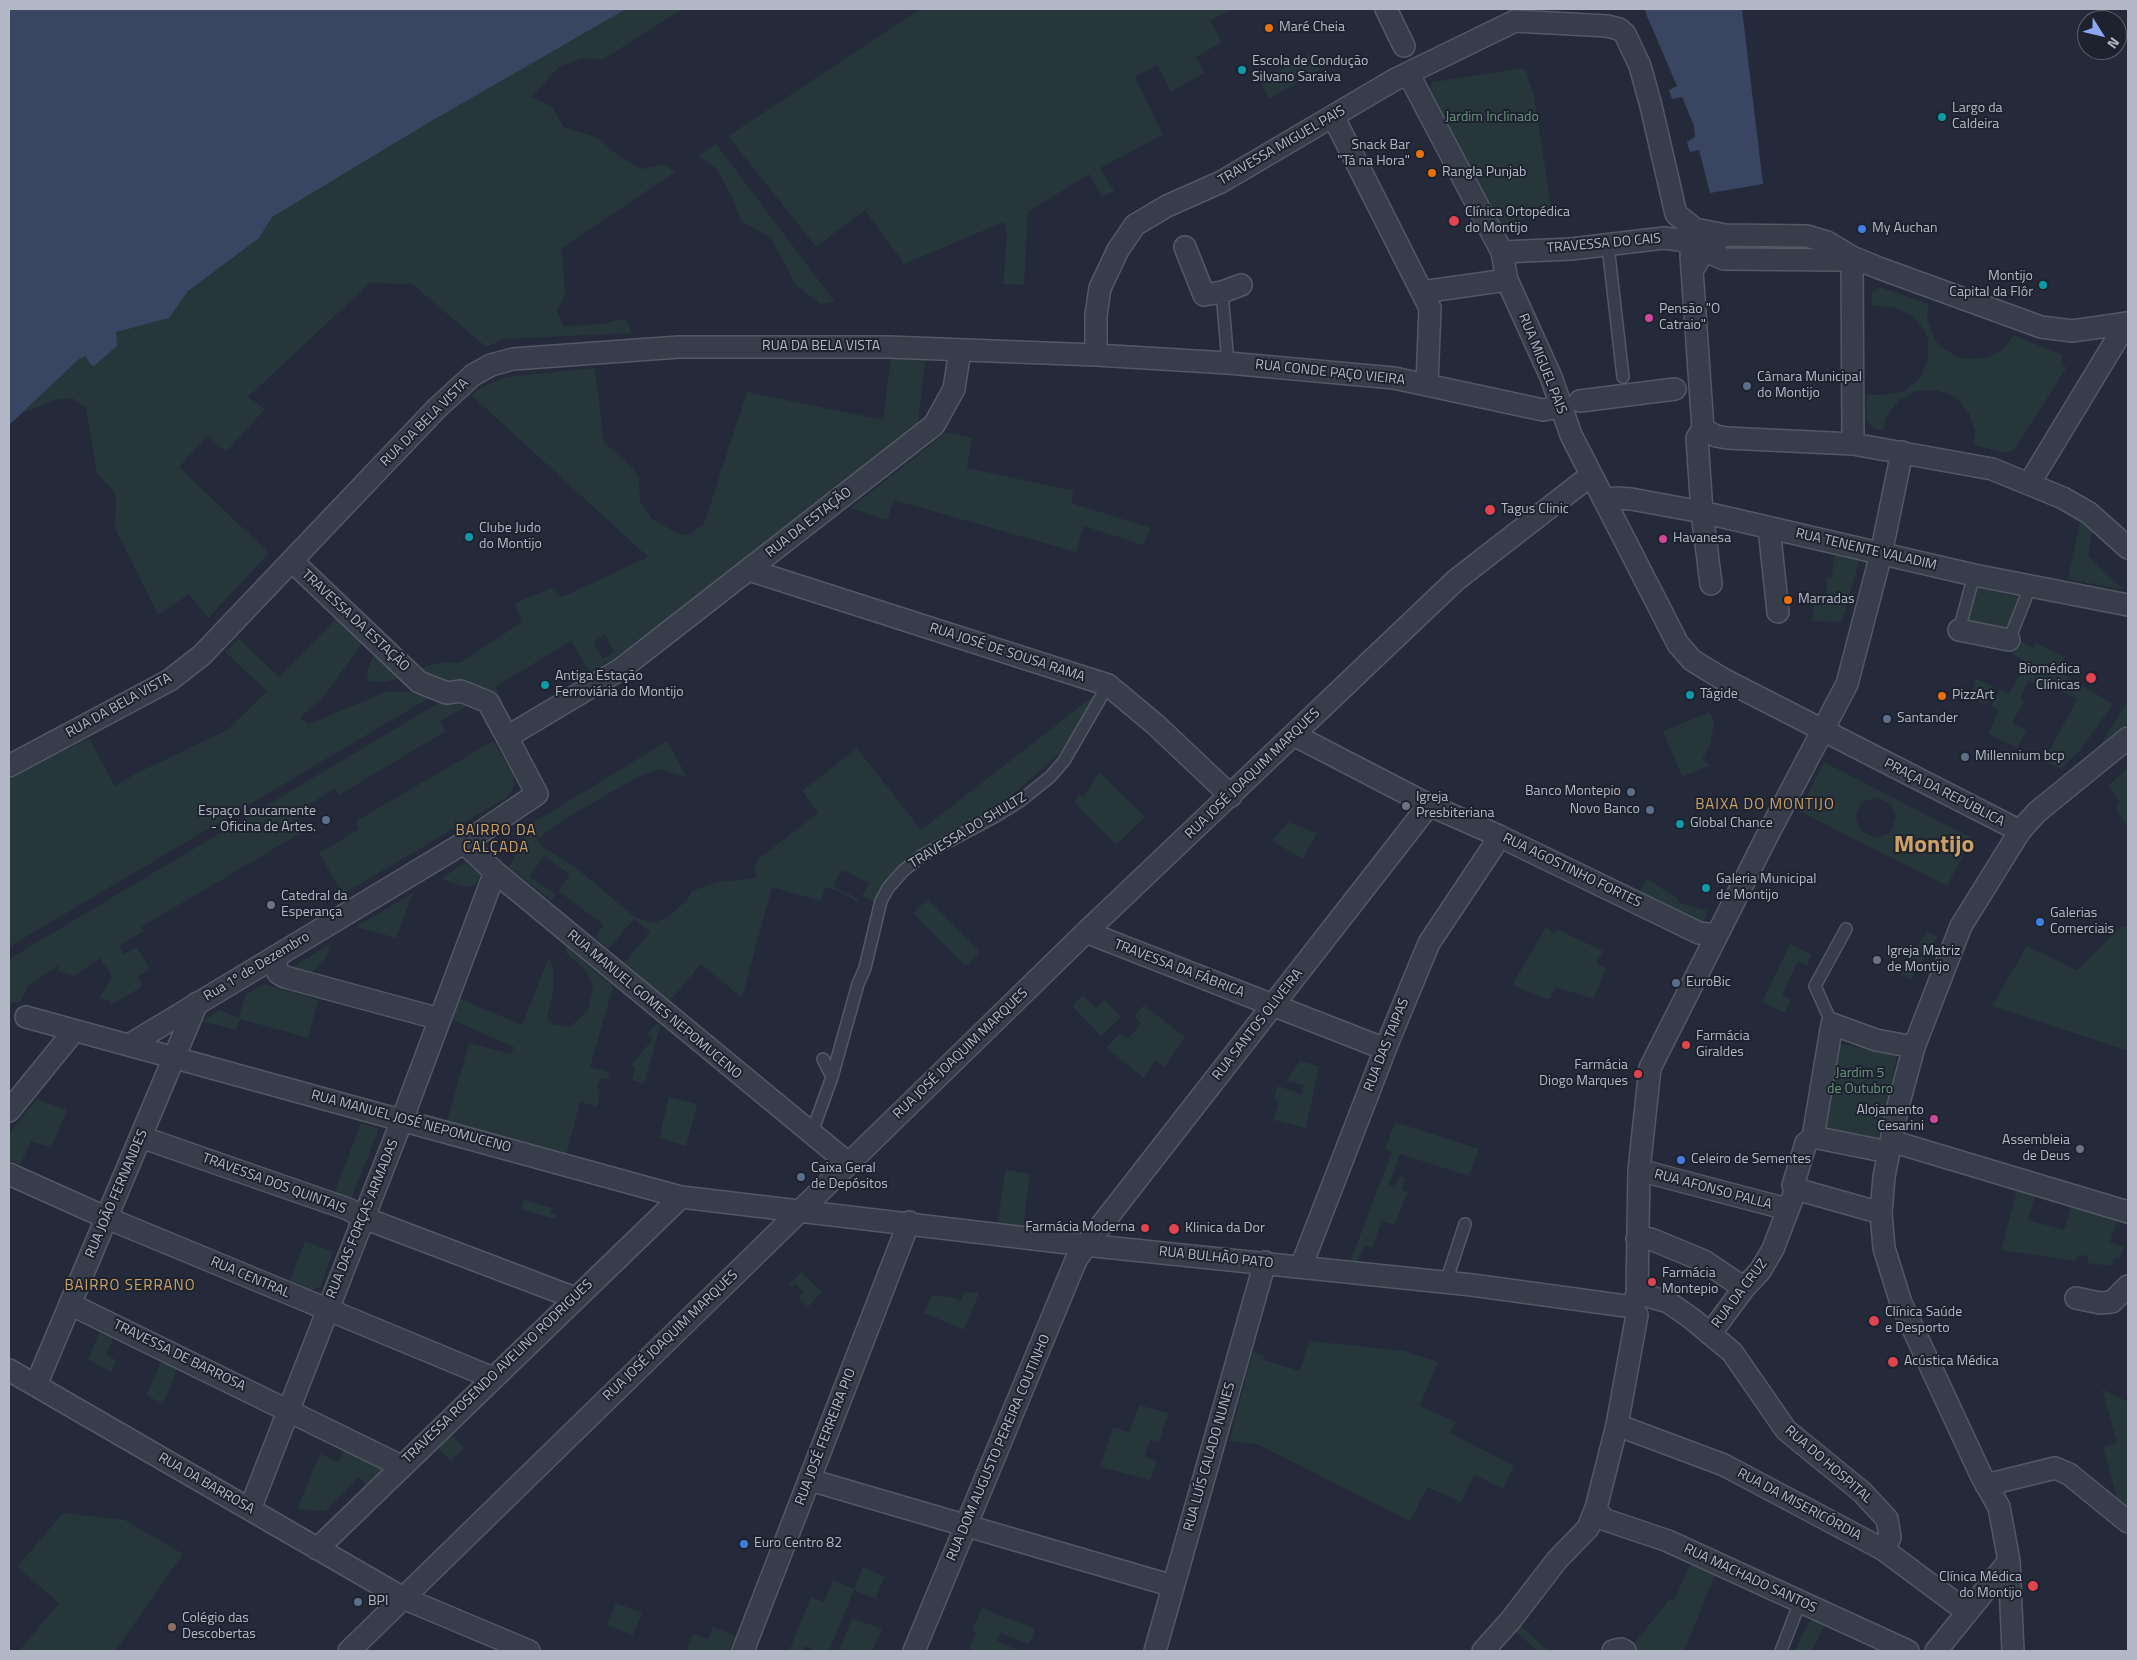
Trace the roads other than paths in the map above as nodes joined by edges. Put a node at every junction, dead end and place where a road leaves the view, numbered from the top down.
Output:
1 (1386, 9) edge
2 (1404, 46) dead end
3 (1401, 76) junction
4 (1333, 116) junction
5 (1676, 214) junction
6 (1725, 235) junction
7 (1672, 239) junction
8 (1608, 246) junction
9 (1185, 247) dead end
10 (1502, 252) junction
11 (1852, 257) junction
12 (1698, 259) junction
13 (1507, 280) junction
14 (1231, 288) joint
15 (1422, 292) junction
16 (2127, 323) edge
17 (960, 350) junction
18 (1096, 355) junction
19 (1228, 363) junction
20 (1623, 377) dead end
21 (1427, 384) junction
22 (1675, 389) dead end
23 (1570, 404) junction
24 (1703, 430) junction
25 (1853, 444) junction
26 (1902, 452) junction
27 (1590, 476) junction
28 (2029, 484) junction
29 (1604, 500) junction
30 (1702, 512) junction
31 (1769, 528) junction
32 (2128, 548) edge
33 (1881, 554) junction
34 (292, 561) junction
35 (749, 570) junction
36 (1974, 575) junction
37 (1711, 584) dead end
38 (2030, 587) junction
39 (2128, 605) edge
40 (1778, 612) dead end
41 (1958, 630) joint
42 (2009, 640) joint
43 (1685, 652) joint
44 (1108, 684) junction
45 (1822, 732) junction
46 (1294, 735) junction
47 (507, 737) junction
48 (2128, 738) edge
49 (9, 766) edge
50 (1231, 796) junction
51 (1429, 805) junction
52 (2020, 832) junction
53 (1497, 835) junction
54 (464, 843) junction
55 (495, 872) junction
56 (1846, 929) dead end
57 (1086, 932) junction
58 (1716, 936) junction
59 (278, 955) junction
60 (197, 1003) junction
61 (1274, 1006) junction
62 (26, 1017) dead end
63 (440, 1019) junction
64 (1832, 1024) junction
65 (74, 1031) junction
66 (129, 1045) junction
67 (1914, 1048) junction
68 (1385, 1049) junction
69 (175, 1058) junction
70 (823, 1059) dead end
71 (832, 1077) junction
72 (9, 1111) edge
73 (402, 1120) junction
74 (811, 1135) junction
75 (141, 1136) junction
76 (1810, 1140) junction
77 (1889, 1147) junction
78 (848, 1163) junction
79 (1639, 1170) junction
80 (9, 1174) edge
81 (1796, 1189) junction
82 (681, 1197) junction
83 (1787, 1209) junction
84 (799, 1211) junction
85 (2128, 1212) edge
86 (1882, 1214) junction
87 (106, 1218) junction
88 (364, 1218) junction
89 (909, 1222) junction
90 (1465, 1224) dead end
91 (1637, 1239) junction
92 (1085, 1245) junction
93 (1265, 1262) junction
94 (1302, 1267) junction
95 (1446, 1282) junction
96 (2128, 1286) edge
97 (1744, 1288) junction
98 (575, 1298) junction
99 (2076, 1298) dead end
100 (1635, 1300) junction
101 (70, 1304) junction
102 (327, 1310) junction
103 (1710, 1334) junction
104 (11, 1376) edge
105 (493, 1378) junction
106 (36, 1385) junction
107 (288, 1410) junction
108 (1617, 1425) junction
109 (401, 1466) junction
110 (810, 1480) junction
111 (1986, 1485) junction
112 (1596, 1508) junction
113 (250, 1509) junction
114 (2128, 1522) edge
115 (966, 1527) junction
116 (317, 1548) junction
117 (1884, 1550) junction
118 (2009, 1561) junction
119 (1173, 1586) junction
120 (403, 1598) junction
121 (1800, 1602) junction
122 (1966, 1611) junction
123 (349, 1651) edge
124 (529, 1651) edge
125 (743, 1651) edge
126 (914, 1651) edge
127 (1155, 1651) edge
128 (1483, 1651) edge
129 (1613, 1651) edge
130 (1625, 1651) edge
131 (1781, 1651) edge
132 (1908, 1651) edge
133 (1936, 1651) edge
134 (2014, 1651) edge

1 - 2 street
3 - 4 street, TRAVESSA MIGUEL PAIS
3 - 5 street, TRAVESSA MIGUEL PAIS
3 - 10 street, RUA MIGUEL PAIS
4 - 15 street
4 - 18 street, TRAVESSA MIGUEL PAIS
5 - 6 street
5 - 7 street
6 - 11 street
6 - 12 street
7 - 8 street, TRAVESSA DO CAIS
7 - 12 street
8 - 10 street, TRAVESSA DO CAIS
8 - 20 lane
9 - 14 street
10 - 13 street, RUA MIGUEL PAIS
11 - 12 street
11 - 16 street
11 - 25 street
12 - 24 street
13 - 15 street
13 - 23 street, RUA MIGUEL PAIS
14 - 19 lane
15 - 21 street
16 - 28 street
17 - 18 street, RUA DA BELA VISTA
17 - 34 street, RUA DA BELA VISTA
17 - 35 street, RUA DA ESTAÇÃO
18 - 19 street, RUA CONDE PAÇO VIEIRA
19 - 21 street, RUA CONDE PAÇO VIEIRA
21 - 23 street, RUA CONDE PAÇO VIEIRA
22 - 23 street, RUA CONDE PAÇO VIEIRA
23 - 27 street, RUA MIGUEL PAIS
24 - 25 street
24 - 30 street
25 - 26 street
26 - 28 street
26 - 33 street
27 - 29 street, RUA MIGUEL PAIS
27 - 46 street, RUA JOSÉ JOAQUIM MARQUES
28 - 32 street
29 - 30 street, RUA TENENTE VALADIM
29 - 43 street, RUA MIGUEL PAIS
30 - 31 street, RUA TENENTE VALADIM
30 - 37 street
31 - 33 street, RUA TENENTE VALADIM
31 - 40 street
33 - 36 street, RUA TENENTE VALADIM
33 - 45 street
34 - 47 street, TRAVESSA DA ESTAÇÃO
34 - 49 street, RUA DA BELA VISTA
35 - 44 street, RUA JOSÉ DE SOUSA RAMA
35 - 47 street, RUA DA ESTAÇÃO
36 - 38 street, RUA TENENTE VALADIM
36 - 41 lane
38 - 39 street, RUA TENENTE VALADIM
38 - 42 lane
41 - 42 street
43 - 45 street, PRAÇA DA REPÚBLICA
44 - 50 street, RUA JOSÉ DE SOUSA RAMA
44 - 71 lane, TRAVESSA DO SHULTZ
45 - 52 street, PRAÇA DA REPÚBLICA
45 - 58 street
46 - 50 street, RUA JOSÉ JOAQUIM MARQUES
46 - 51 street, RUA AGOSTINHO FORTES
47 - 54 street, Rua 1º de Dezembro
48 - 52 street
50 - 57 street, RUA JOSÉ JOAQUIM MARQUES
51 - 53 street, RUA AGOSTINHO FORTES
51 - 61 street, RUA SANTOS OLIVEIRA
52 - 67 street, PRAÇA DA REPÚBLICA
53 - 58 street, RUA AGOSTINHO FORTES
53 - 68 street, RUA DAS TAIPAS
54 - 55 street, RUA MANUEL GOMES NEPOMUCENO
54 - 59 street, Rua 1º de Dezembro
55 - 63 street, RUA DAS FORÇAS ARMADAS
55 - 74 street, RUA MANUEL GOMES NEPOMUCENO
56 - 64 lane
57 - 61 street, TRAVESSA DA FÁBRICA
57 - 78 street, RUA JOSÉ JOAQUIM MARQUES
58 - 79 street
59 - 60 street, Rua 1º de Dezembro
59 - 63 street
60 - 66 street, Rua 1º de Dezembro
60 - 69 street, RUA JOÃO FERNANDES
61 - 68 street, TRAVESSA DA FÁBRICA
61 - 92 street, RUA SANTOS OLIVEIRA
62 - 65 street, RUA MANUEL JOSÉ NEPOMUCENO
63 - 73 street, RUA DAS FORÇAS ARMADAS
64 - 67 street
64 - 76 street
65 - 66 street, RUA MANUEL JOSÉ NEPOMUCENO
65 - 72 street
66 - 69 street, RUA MANUEL JOSÉ NEPOMUCENO
67 - 77 street, PRAÇA DA REPÚBLICA
68 - 94 street, RUA DAS TAIPAS
69 - 73 street, RUA MANUEL JOSÉ NEPOMUCENO
69 - 75 street, RUA JOÃO FERNANDES
70 - 71 lane
71 - 74 lane, TRAVESSA DO SHULTZ
73 - 82 street, RUA MANUEL JOSÉ NEPOMUCENO
73 - 88 street, RUA DAS FORÇAS ARMADAS
74 - 78 street, RUA MANUEL GOMES NEPOMUCENO
75 - 87 street, RUA JOÃO FERNANDES
75 - 88 street, TRAVESSA DOS QUINTAIS
76 - 77 street
76 - 81 street, RUA DA CRUZ
77 - 85 street
77 - 86 street, PRAÇA DA REPÚBLICA
78 - 84 street, RUA JOSÉ JOAQUIM MARQUES
79 - 83 street, RUA AFONSO PALLA
79 - 91 street
80 - 87 street, RUA CENTRAL
81 - 83 street, RUA DA CRUZ
81 - 86 street
82 - 84 street, RUA MANUEL JOSÉ NEPOMUCENO
82 - 98 street, TRAVESSA ROSENDO AVELINO RODRIGUES
83 - 97 street, RUA DA CRUZ
84 - 89 street, RUA BULHÃO PATO
84 - 120 street, RUA JOSÉ JOAQUIM MARQUES
86 - 111 street, PRAÇA DA REPÚBLICA
87 - 101 street, RUA JOÃO FERNANDES
87 - 102 street, RUA CENTRAL
88 - 98 street, TRAVESSA DOS QUINTAIS
88 - 102 street, RUA DAS FORÇAS ARMADAS
89 - 92 street, RUA BULHÃO PATO
89 - 110 street, RUA JOSÉ FERREIRA PIO
90 - 95 lane
91 - 97 street
91 - 100 street
92 - 93 street, RUA BULHÃO PATO
92 - 115 street, RUA DOM AUGUSTO PEREIRA COUTINHO
93 - 94 street, RUA BULHÃO PATO
93 - 119 street, RUA LUÍS CALADO NUNES
94 - 95 street, RUA BULHÃO PATO
95 - 100 street, RUA BULHÃO PATO
96 - 99 street
97 - 103 street, RUA DA CRUZ
98 - 105 street, TRAVESSA ROSENDO AVELINO RODRIGUES
100 - 103 street, RUA DO HOSPITAL
100 - 108 street
101 - 106 street, RUA JOÃO FERNANDES
101 - 107 street, TRAVESSA DE BARROSA
102 - 105 street, RUA CENTRAL
102 - 107 street, RUA DAS FORÇAS ARMADAS
103 - 117 street, RUA DO HOSPITAL
104 - 106 street, RUA DA BARROSA
105 - 109 street, TRAVESSA ROSENDO AVELINO RODRIGUES
106 - 113 street, RUA DA BARROSA
107 - 109 street, TRAVESSA DE BARROSA
107 - 113 street, RUA DAS FORÇAS ARMADAS
108 - 112 street
108 - 117 street, RUA DA MISERICÓRDIA
109 - 116 street, TRAVESSA ROSENDO AVELINO RODRIGUES
110 - 115 street
110 - 125 street, RUA JOSÉ FERREIRA PIO
111 - 114 street
111 - 118 street, PRAÇA DA REPÚBLICA
112 - 121 street, RUA MACHADO SANTOS
112 - 128 street
113 - 116 street, RUA DA BARROSA
115 - 119 street
115 - 126 street, RUA DOM AUGUSTO PEREIRA COUTINHO
116 - 120 street, RUA DA BARROSA
117 - 122 street, RUA DA MISERICÓRDIA
118 - 122 street
118 - 134 street, PRAÇA DA REPÚBLICA
119 - 127 street, RUA LUÍS CALADO NUNES
120 - 123 street, RUA JOSÉ JOAQUIM MARQUES
120 - 124 street, RUA DA BARROSA
121 - 131 lane
121 - 132 street, RUA MACHADO SANTOS
122 - 133 street
129 - 130 street

